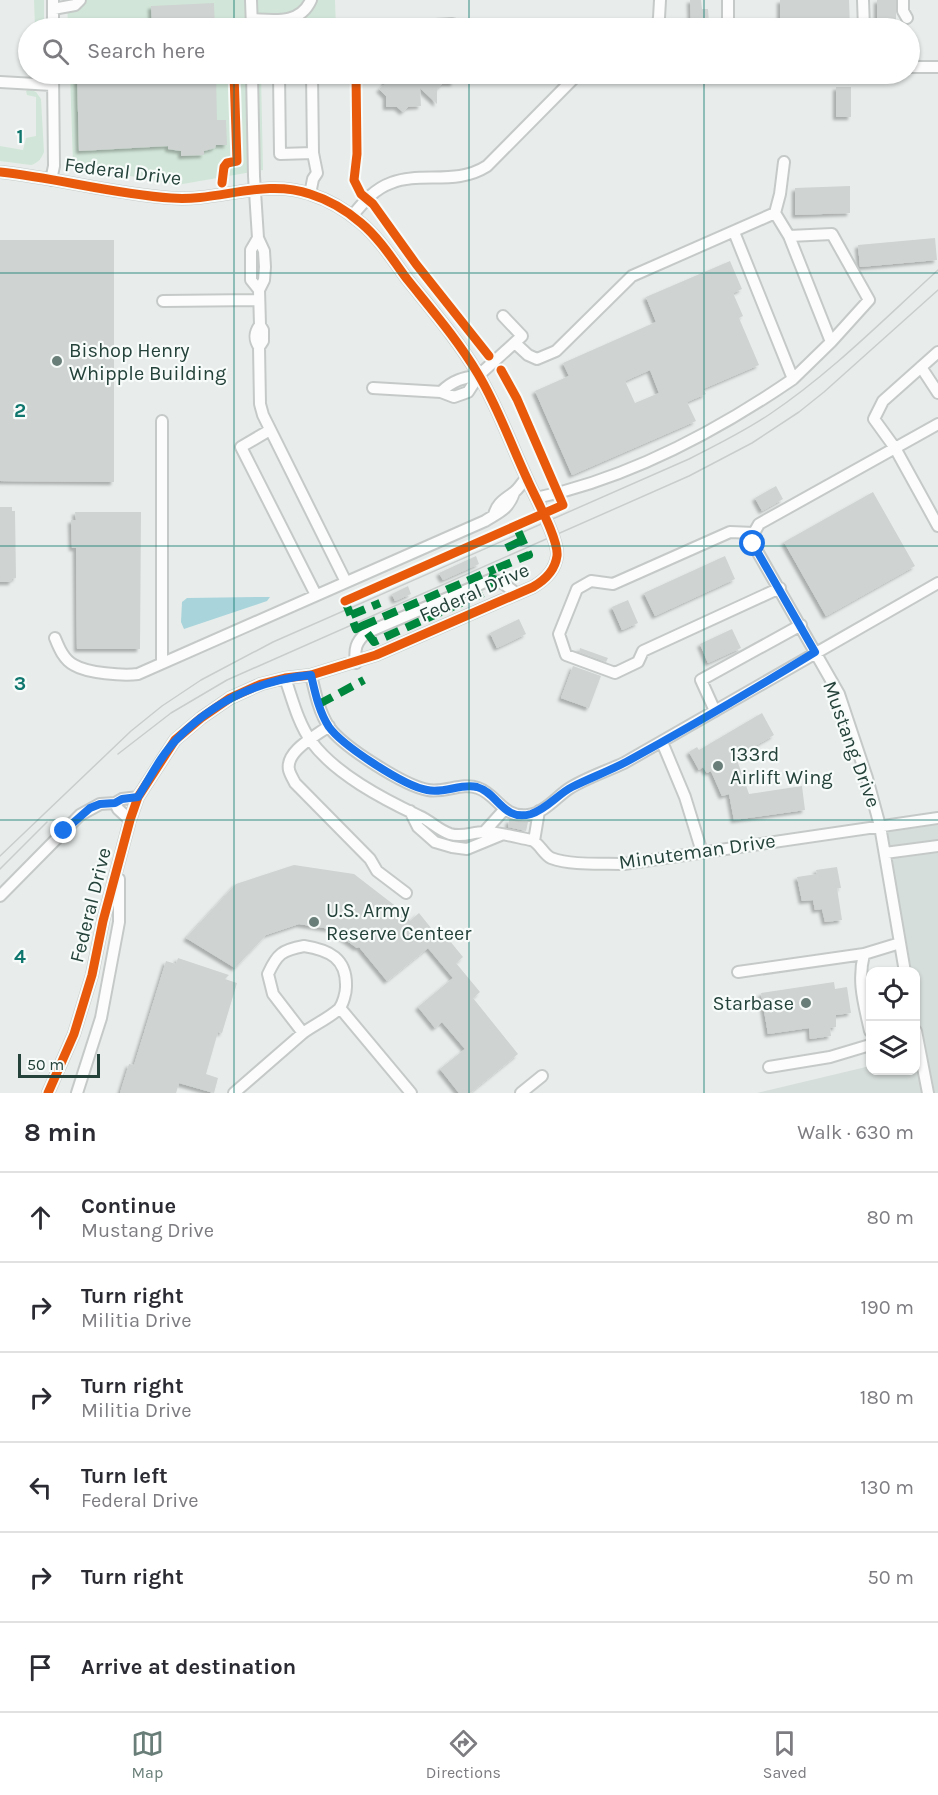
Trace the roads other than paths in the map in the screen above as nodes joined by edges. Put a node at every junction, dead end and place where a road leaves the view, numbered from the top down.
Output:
1 (80, 0) edge
2 (251, 0) edge
3 (311, 0) edge
4 (660, 0) edge
5 (728, 0) edge
6 (863, 0) edge
7 (903, 0) edge
8 (53, 5) edge
9 (252, 18) edge
10 (293, 18) edge
11 (659, 18) edge
12 (728, 18) edge
13 (864, 18) edge
14 (907, 18) dead end
15 (920, 67) edge
16 (938, 67) edge
17 (0, 82) edge
18 (18, 83) edge
19 (53, 84) edge
20 (252, 84) edge
21 (279, 84) edge
22 (312, 84) edge
23 (568, 84) edge
24 (313, 153) junction
25 (784, 162) dead end
26 (0, 172) edge
27 (51, 180) junction
28 (255, 189) junction
29 (310, 194) junction
30 (775, 213) junction
31 (352, 216) junction
32 (734, 232) junction
33 (789, 236) junction
34 (259, 295) junction
35 (163, 301) dead end
36 (503, 316) dead end
37 (831, 342) junction
38 (515, 343) junction
39 (938, 352) edge
40 (921, 367) junction
41 (479, 375) junction
42 (793, 379) junction
43 (373, 388) dead end
44 (938, 393) edge
45 (162, 422) dead end
46 (938, 424) edge
47 (270, 429) junction
48 (895, 448) junction
49 (526, 478) junction
50 (536, 498) junction
51 (938, 526) edge
52 (754, 533) junction
53 (346, 582) junction
54 (938, 583) edge
55 (780, 588) junction
56 (517, 594) junction
57 (316, 595) junction
58 (801, 626) junction
59 (55, 638) dead end
60 (815, 652) junction
61 (162, 662) junction
62 (356, 663) junction
63 (311, 675) junction
64 (285, 678) junction
65 (715, 711) junction
66 (329, 726) junction
67 (310, 740) junction
68 (662, 742) junction
69 (138, 797) junction
70 (115, 803) junction
71 (504, 810) junction
72 (410, 811) junction
73 (539, 811) junction
74 (938, 818) edge
75 (130, 820) junction
76 (880, 826) junction
77 (485, 831) junction
78 (501, 835) junction
79 (534, 841) junction
80 (938, 846) edge
81 (702, 852) junction
82 (885, 853) junction
83 (119, 864) junction
84 (406, 893) dead end
85 (0, 896) edge
86 (900, 943) junction
87 (864, 954) junction
88 (904, 967) edge
89 (738, 972) dead end
90 (340, 1008) junction
91 (868, 1021) edge
92 (303, 1033) junction
93 (866, 1046) edge
94 (920, 1056) edge
95 (769, 1067) dead end
96 (542, 1077) dead end
97 (48, 1093) edge
98 (77, 1093) edge
99 (234, 1093) edge
100 (411, 1093) edge
101 (521, 1093) edge
102 (927, 1093) edge

1 - 8 street
2 - 9 street
3 - 10 street
4 - 11 street
5 - 12 street
6 - 13 street
7 - 14 street
15 - 16 street
17 - 18 street
19 - 27 street
20 - 28 street
21 - 24 street
22 - 24 street
23 - 31 street
24 - 29 street
25 - 30 street
26 - 27 street, Federal Drive
27 - 28 street, Federal Drive
28 - 29 street, Federal Drive
28 - 34 street
29 - 31 street, Federal Drive
30 - 32 street
30 - 33 street
31 - 41 street, Federal Drive
32 - 38 street
32 - 42 street
33 - 37 street
33 - 37 street
34 - 35 street
34 - 47 street
36 - 38 street
37 - 42 street
38 - 41 street
39 - 40 street
40 - 44 street
40 - 48 street
41 - 43 street
41 - 49 street, Federal Drive
42 - 50 street
45 - 61 street
46 - 48 street
47 - 53 street
47 - 57 street
48 - 51 street
48 - 52 street
49 - 50 street, Federal Drive
49 - 53 street
50 - 56 street, Federal Drive
52 - 55 street, Mustang Drive
52 - 55 street
53 - 57 street
54 - 60 street
55 - 58 street, Mustang Drive
56 - 62 street, Federal Drive
56 - 62 street
57 - 61 street
58 - 60 street, Mustang Drive
58 - 65 street
59 - 61 street
60 - 65 street
60 - 76 street, Mustang Drive
62 - 63 street, Federal Drive
63 - 64 street, Federal Drive
63 - 66 street
64 - 67 street, Minuteman Drive
64 - 69 street, Federal Drive
65 - 68 street
66 - 67 street
66 - 71 street
67 - 72 street, Minuteman Drive
67 - 84 street
68 - 73 street
68 - 81 street
69 - 70 street
69 - 75 street, Federal Drive
70 - 75 street
70 - 85 street
71 - 73 street
71 - 77 street
72 - 77 street, Minuteman Drive
72 - 78 street
73 - 79 street
74 - 76 street, Minuteman Drive
75 - 83 street, Federal Drive
76 - 81 street, Minuteman Drive
76 - 82 street, Mustang Drive
77 - 78 street, Minuteman Drive
78 - 79 street, Minuteman Drive
79 - 81 street, Minuteman Drive
80 - 82 street
82 - 86 street, Mustang Drive
83 - 97 street, Federal Drive
83 - 98 street, Federal Drive
86 - 87 street
86 - 88 street, Mustang Drive
87 - 89 street
87 - 91 street
90 - 92 street
90 - 92 street
90 - 100 street
92 - 99 street
93 - 95 street
94 - 102 street
96 - 101 street

